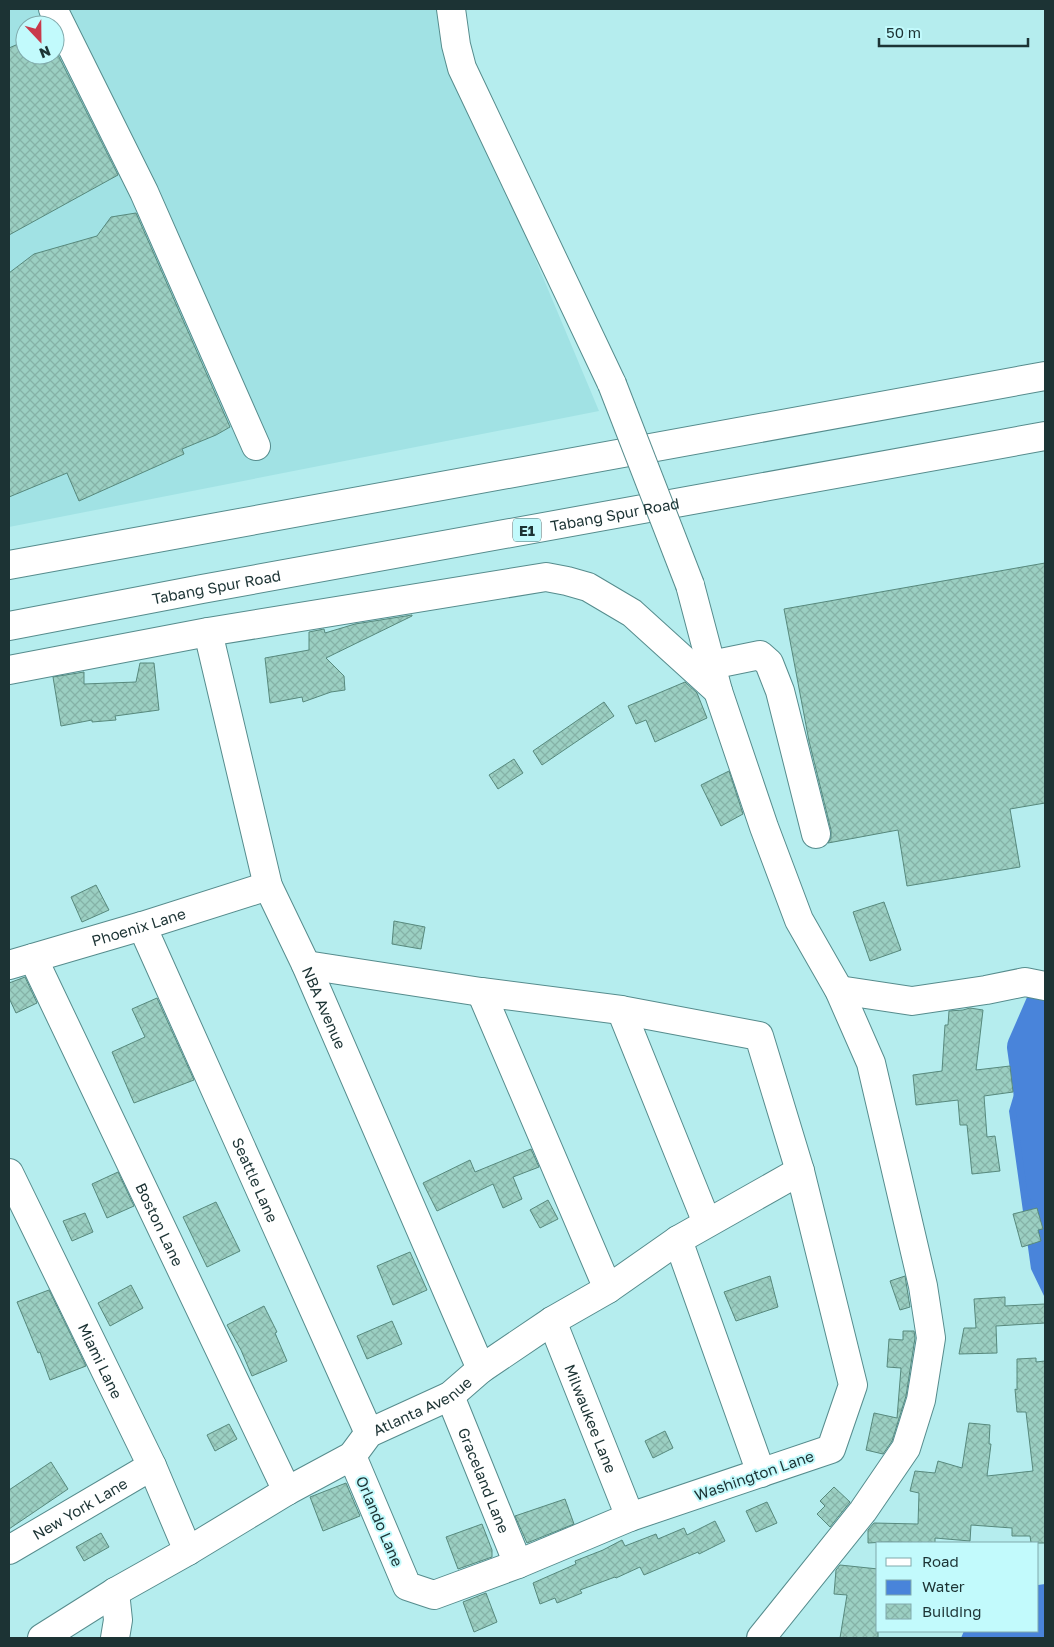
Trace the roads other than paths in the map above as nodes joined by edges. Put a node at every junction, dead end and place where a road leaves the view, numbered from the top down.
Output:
1 (53, 9) edge
2 (451, 9) edge
3 (1045, 376) edge
4 (1045, 436) edge
5 (256, 446) dead end
6 (9, 566) edge
7 (9, 626) edge
8 (208, 632) junction
9 (711, 665) junction
10 (9, 670) edge
11 (718, 691) junction
12 (816, 834) dead end
13 (268, 886) junction
14 (142, 926) junction
15 (21, 962) edge
16 (306, 965) junction
17 (1035, 984) edge
18 (839, 990) junction
19 (481, 992) junction
20 (622, 1010) junction
21 (800, 1171) junction
22 (9, 1173) edge
23 (707, 1223) junction
24 (678, 1240) junction
25 (608, 1289) junction
26 (552, 1321) junction
27 (481, 1369) junction
28 (450, 1396) junction
29 (369, 1433) junction
30 (352, 1456) junction
31 (152, 1466) junction
32 (761, 1473) junction
33 (287, 1491) junction
34 (630, 1517) junction
35 (9, 1550) edge
36 (188, 1551) junction
37 (518, 1564) junction
38 (407, 1586) joint
39 (115, 1592) junction
40 (42, 1638) edge
41 (115, 1638) edge
42 (761, 1638) edge

1 - 5 main road
2 - 9 main road, bridge
3 - 6 main road
4 - 7 main road, Tabang Spur Road / E1
8 - 10 main road
8 - 11 main road
8 - 13 main road, NBA Avenue
9 - 11 main road
9 - 12 main road
11 - 18 main road
13 - 14 main road, Phoenix Lane
13 - 16 main road, NBA Avenue
14 - 15 main road, Phoenix Lane
14 - 29 main road, Seattle Lane
15 - 33 main road, Boston Lane
16 - 19 main road
16 - 27 main road, NBA Avenue
17 - 18 main road
18 - 42 main road
19 - 20 main road
19 - 25 main road
20 - 21 main road
20 - 23 main road
21 - 23 main road, Atlanta Avenue
21 - 32 main road, Washington Lane
22 - 31 main road, Miami Lane
23 - 24 main road, Atlanta Avenue
24 - 25 main road, Atlanta Avenue
24 - 32 main road
25 - 26 main road, Atlanta Avenue
26 - 27 main road, Atlanta Avenue
26 - 34 main road, Milwaukee Lane
27 - 28 main road, Atlanta Avenue
28 - 29 main road, Atlanta Avenue
28 - 37 main road, Graceland Lane
29 - 30 main road, Atlanta Avenue
30 - 33 main road, Atlanta Avenue
30 - 38 main road, Orlando Lane
31 - 35 main road, New York Lane
31 - 36 main road, Miami Lane
32 - 34 main road, Washington Lane
33 - 36 main road, Atlanta Avenue
34 - 37 main road, Washington Lane
36 - 39 main road, Atlanta Avenue
37 - 38 main road, Washington Lane
39 - 40 main road, Atlanta Avenue
39 - 41 main road

